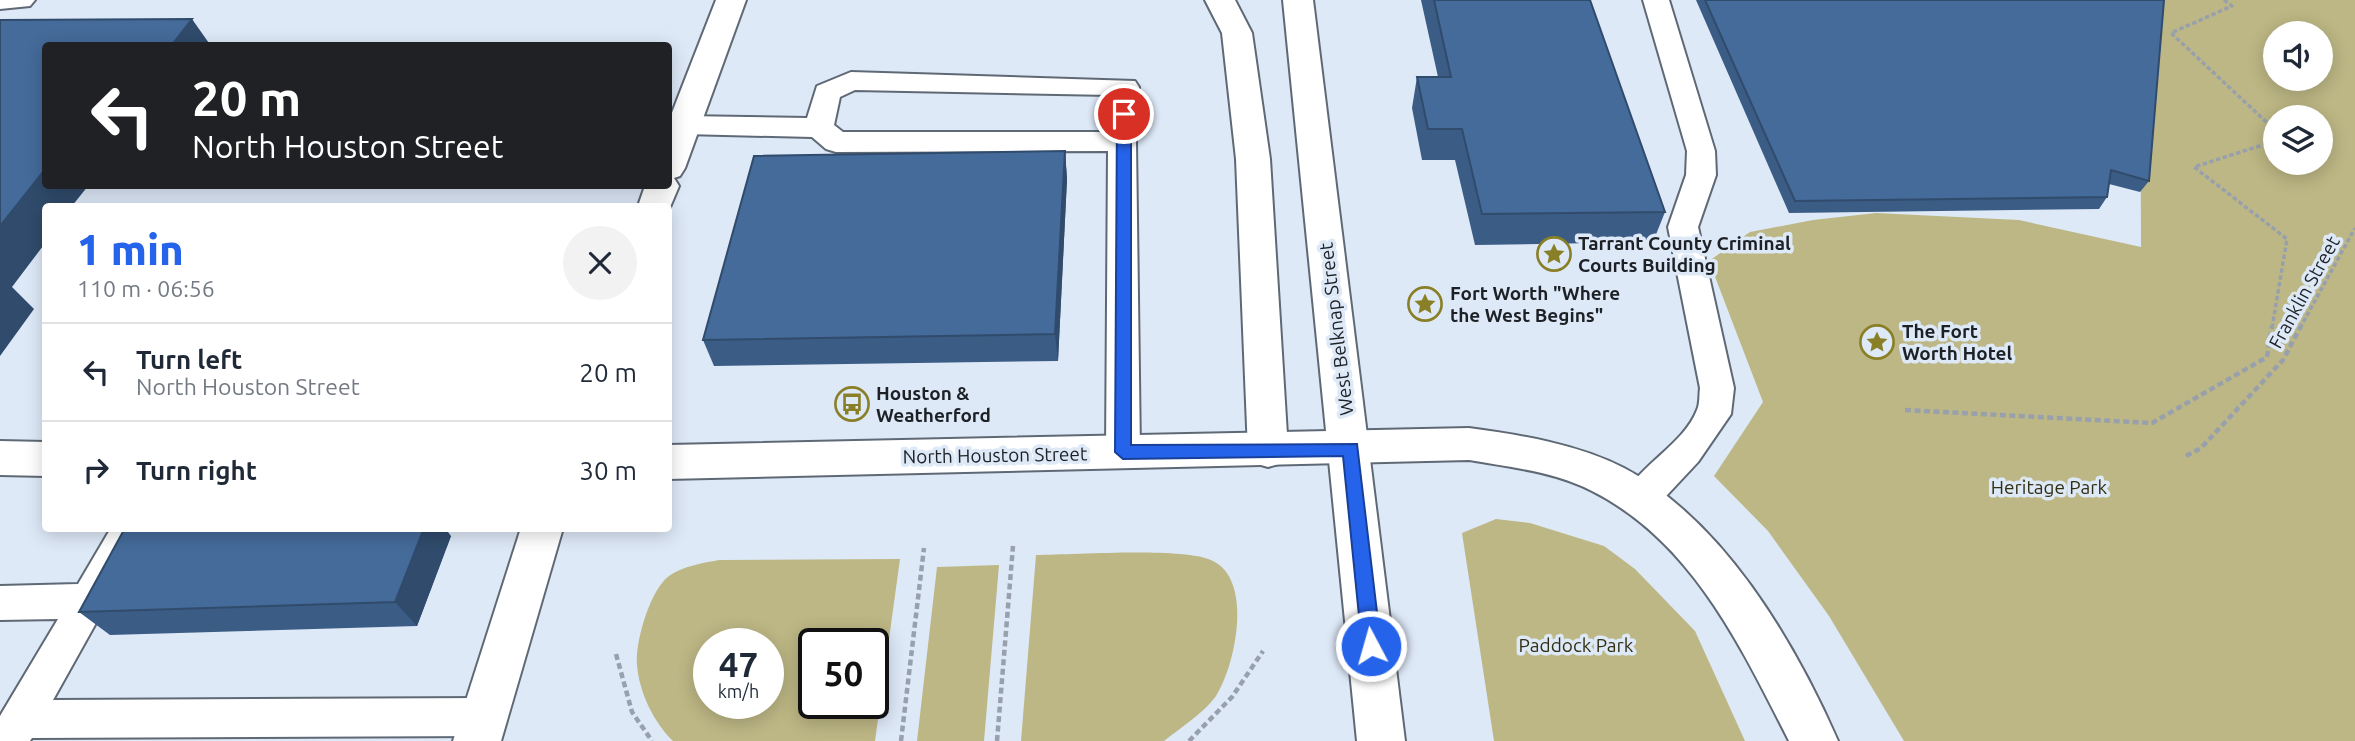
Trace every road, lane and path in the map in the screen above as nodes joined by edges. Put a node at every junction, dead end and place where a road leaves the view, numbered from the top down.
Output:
1 (0, 0) edge
2 (20, 0) edge
3 (731, 0) edge
4 (1220, 0) edge
5 (1298, 0) edge
6 (1656, 0) edge
7 (2224, 0) edge
8 (2263, 119) edge
9 (684, 125) junction
10 (819, 128) junction
11 (1122, 141) junction
12 (2263, 145) edge
13 (672, 157) edge
14 (2355, 228) edge
15 (1905, 410) dead end
16 (1351, 449) junction
17 (1268, 451) junction
18 (1123, 452) junction
19 (2186, 456) dead end
20 (0, 458) edge
21 (42, 459) edge
22 (672, 462) edge
23 (1641, 498) junction
24 (129, 532) edge
25 (541, 532) edge
26 (1013, 546) dead end
27 (924, 548) dead end
28 (89, 601) junction
29 (0, 603) edge
30 (1263, 651) dead end
31 (616, 654) dead end
32 (481, 729) edge
33 (14, 730) edge
34 (652, 741) edge
35 (901, 741) edge
36 (997, 741) edge
37 (1189, 741) edge
38 (1381, 741) edge
39 (1814, 741) edge

1 - 2 main road
3 - 9 main road
4 - 17 main road
5 - 16 main road, West Belknap Street
6 - 23 lane
7 - 8 path
9 - 10 lane
9 - 13 main road
10 - 11 lane
10 - 11 lane
11 - 18 lane
12 - 15 path
14 - 19 path, Franklin Street
16 - 17 main road, North Houston Street
16 - 23 main road, North Houston Street
16 - 38 main road, West Belknap Street
17 - 18 main road, North Houston Street
18 - 22 main road, North Houston Street
20 - 21 main road
23 - 39 main road, North Houston Street
24 - 28 lane
25 - 32 main road
26 - 36 path
27 - 35 path
28 - 29 lane
28 - 33 lane
30 - 37 path
31 - 34 path
32 - 33 lane

